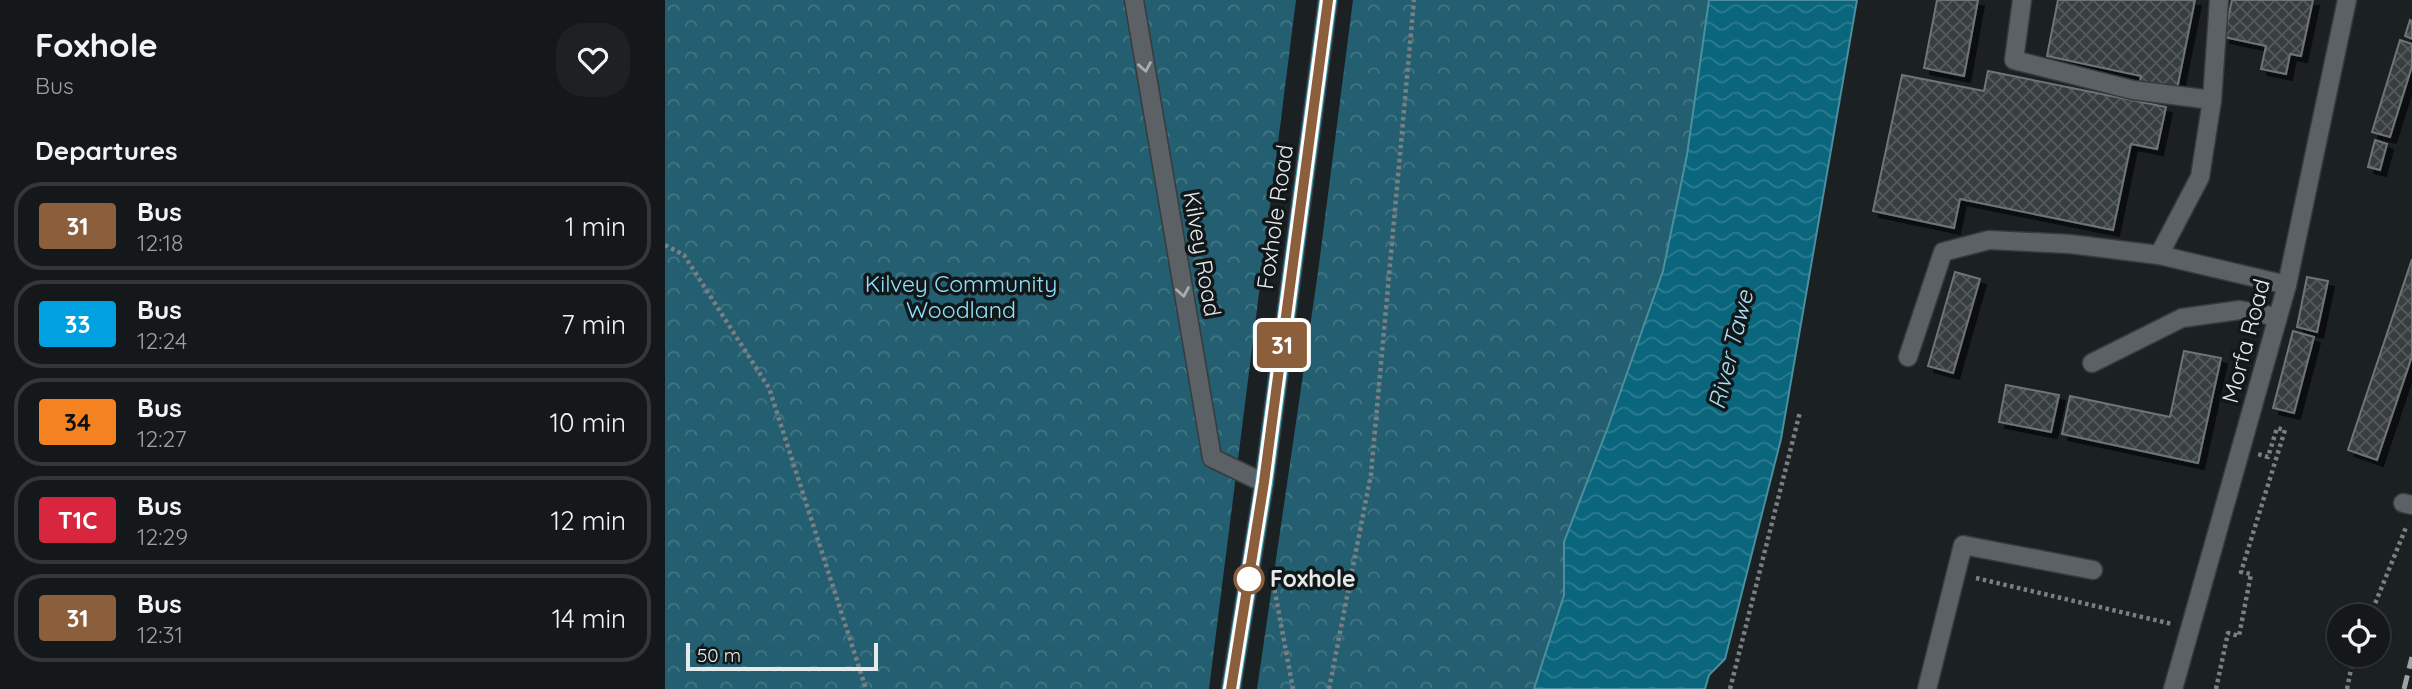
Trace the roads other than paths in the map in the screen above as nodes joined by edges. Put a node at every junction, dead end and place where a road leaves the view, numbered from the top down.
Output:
1 (1133, 0) edge
2 (1328, 0) edge
3 (2022, 0) edge
4 (2219, 0) edge
5 (2347, 0) edge
6 (2211, 100) junction
7 (2159, 255) junction
8 (2287, 285) junction
9 (2277, 317) junction
10 (1908, 357) dead end
11 (2092, 363) dead end
12 (1264, 482) junction
13 (2093, 570) dead end
14 (1231, 689) edge
15 (1927, 689) edge
16 (2173, 689) edge

1 -> 12 street, Kilvey Road
2 - 12 main road, Foxhole Road
3 - 6 street
4 - 6 street
5 - 8 street, Morfa Road
6 - 7 street
7 - 8 street
7 - 10 street
8 - 9 street, Morfa Road
9 - 11 street
9 - 16 street, Morfa Road
12 - 14 main road, Foxhole Road
13 - 15 street

